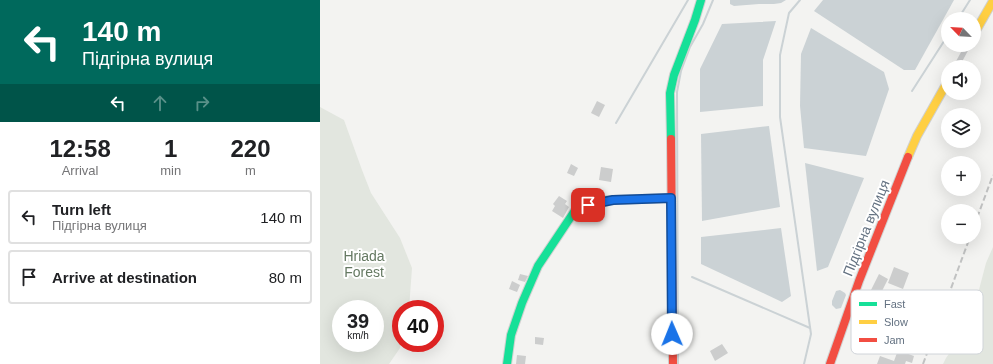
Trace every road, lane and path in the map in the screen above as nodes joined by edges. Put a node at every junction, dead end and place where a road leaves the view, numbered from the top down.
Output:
1 (701, 0) edge
2 (993, 1) edge
3 (981, 22) edge
4 (941, 92) edge
5 (671, 198) junction
6 (856, 290) edge
7 (851, 304) edge
8 (507, 364) edge
9 (672, 364) edge
10 (830, 364) edge

1 - 5 street
2 - 3 street
4 - 6 street, Підгірна вулиця
5 - 8 street
5 - 9 street
7 - 10 street, Підгірна вулиця

